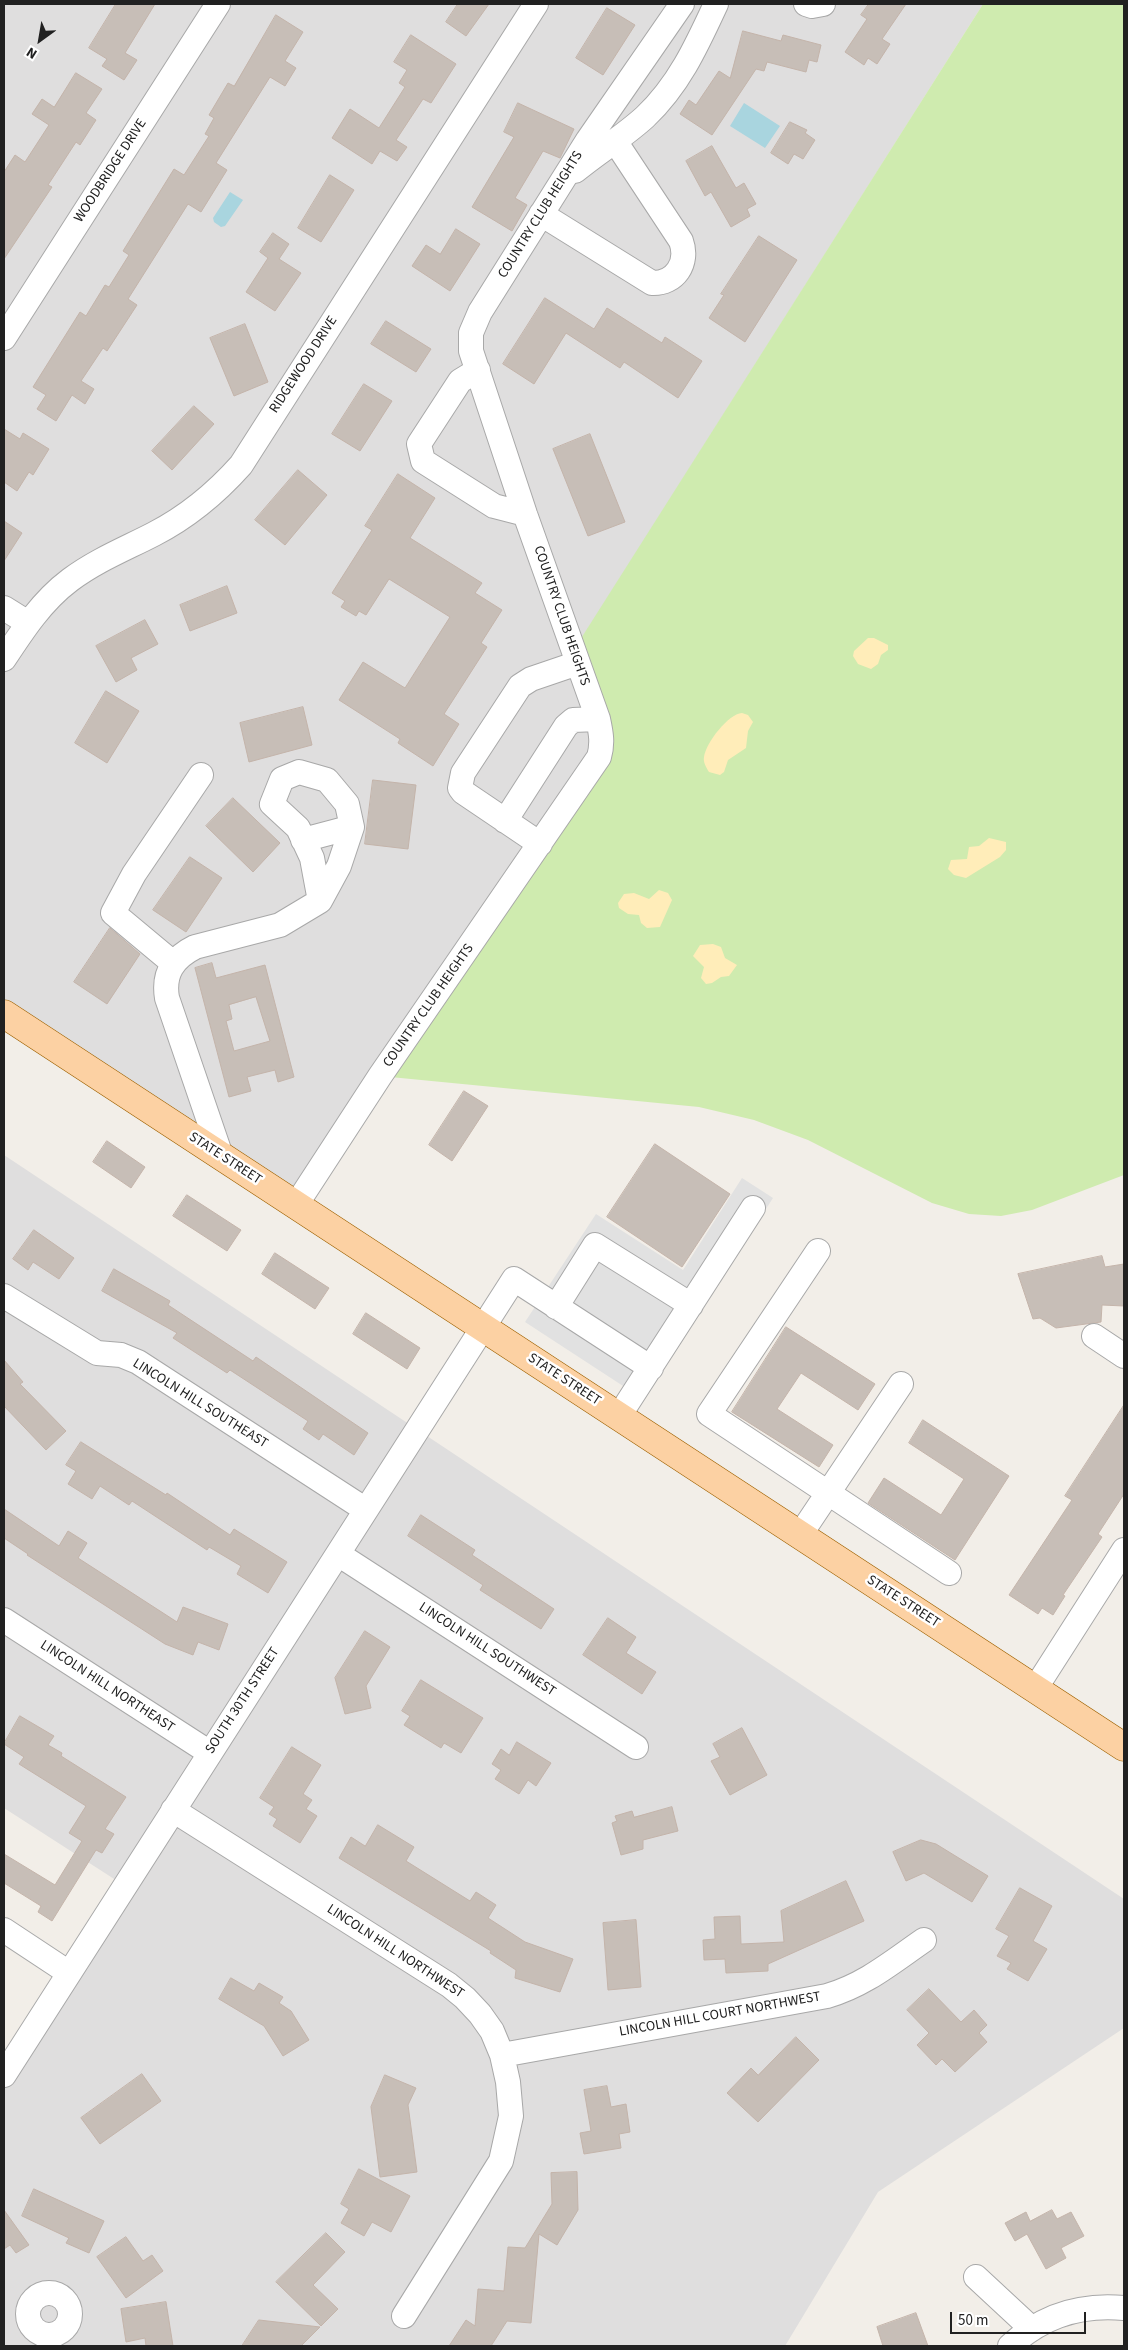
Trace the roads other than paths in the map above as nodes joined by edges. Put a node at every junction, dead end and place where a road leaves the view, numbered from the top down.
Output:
1 (218, 4) edge
2 (536, 4) edge
3 (682, 4) edge
4 (716, 4) edge
5 (806, 4) edge
6 (823, 4) edge
7 (615, 141) junction
8 (548, 205) junction
9 (4, 338) edge
10 (478, 370) junction
11 (525, 514) junction
12 (4, 608) edge
13 (28, 623) junction
14 (4, 659) edge
15 (578, 663) junction
16 (598, 719) junction
17 (201, 774) dead end
18 (505, 821) junction
19 (352, 827) junction
20 (303, 840) junction
21 (540, 844) junction
22 (320, 901) junction
23 (173, 963) junction
24 (4, 1014) edge
25 (220, 1156) junction
26 (296, 1205) junction
27 (753, 1208) dead end
28 (818, 1251) dead end
29 (4, 1296) edge
30 (691, 1305) junction
31 (556, 1307) junction
32 (483, 1328) junction
33 (1094, 1336) dead end
34 (1124, 1356) edge
35 (651, 1368) junction
36 (901, 1384) dead end
37 (619, 1416) junction
38 (828, 1493) junction
39 (366, 1510) junction
40 (800, 1535) junction
41 (1124, 1550) edge
42 (338, 1554) junction
43 (949, 1573) dead end
44 (4, 1620) edge
45 (1036, 1689) junction
46 (636, 1747) dead end
47 (1124, 1747) edge
48 (210, 1754) junction
49 (173, 1810) junction
50 (4, 1930) edge
51 (924, 1940) dead end
52 (69, 1973) junction
53 (502, 2055) junction
54 (4, 2075) edge
55 (976, 2277) dead end
56 (1124, 2308) edge
57 (404, 2316) dead end
58 (1032, 2329) junction
59 (1010, 2346) edge

1 - 9 street, WOODBRIDGE DRIVE
2 - 13 street, RIDGEWOOD DRIVE
3 - 8 street, COUNTRY CLUB HEIGHTS
4 - 7 street
5 - 6 street
7 - 8 street
7 - 8 street
8 - 10 street, COUNTRY CLUB HEIGHTS
10 - 11 street, COUNTRY CLUB HEIGHTS
10 - 11 street
11 - 15 street, COUNTRY CLUB HEIGHTS
12 - 13 street
13 - 14 street, RIDGEWOOD DRIVE
15 - 16 street, COUNTRY CLUB HEIGHTS
15 - 18 street
16 - 18 street
16 - 21 street, COUNTRY CLUB HEIGHTS
17 - 23 street
18 - 21 street
19 - 20 street
19 - 20 street
19 - 22 street
20 - 22 street
21 - 26 street, COUNTRY CLUB HEIGHTS
22 - 23 street
23 - 25 street
24 - 25 main road, STATE STREET
25 - 26 main road, STATE STREET
26 - 32 main road, STATE STREET
27 - 30 street
28 - 38 street
29 - 39 street, LINCOLN HILL SOUTHEAST
30 - 31 street
30 - 35 street
31 - 32 street, SOUTH 30TH STREET
31 - 35 street
32 - 37 main road, STATE STREET
32 - 39 street, SOUTH 30TH STREET
33 - 34 street
35 - 37 street
36 - 38 street
37 - 40 main road, STATE STREET
38 - 40 street
38 - 43 street
39 - 42 street, SOUTH 30TH STREET
40 - 45 main road, STATE STREET
41 - 45 street
42 - 46 street, LINCOLN HILL SOUTHWEST
42 - 48 street, SOUTH 30TH STREET
44 - 48 street, LINCOLN HILL NORTHEAST
45 - 47 main road, STATE STREET
48 - 49 street, SOUTH 30TH STREET
49 - 52 street, SOUTH 30TH STREET
49 - 53 street, LINCOLN HILL NORTHWEST
50 - 52 street
51 - 53 street, LINCOLN HILL COURT NORTHWEST
52 - 54 street, SOUTH 30TH STREET
53 - 57 street, LINCOLN HILL NORTHWEST
55 - 58 street
56 - 58 street
58 - 59 street

